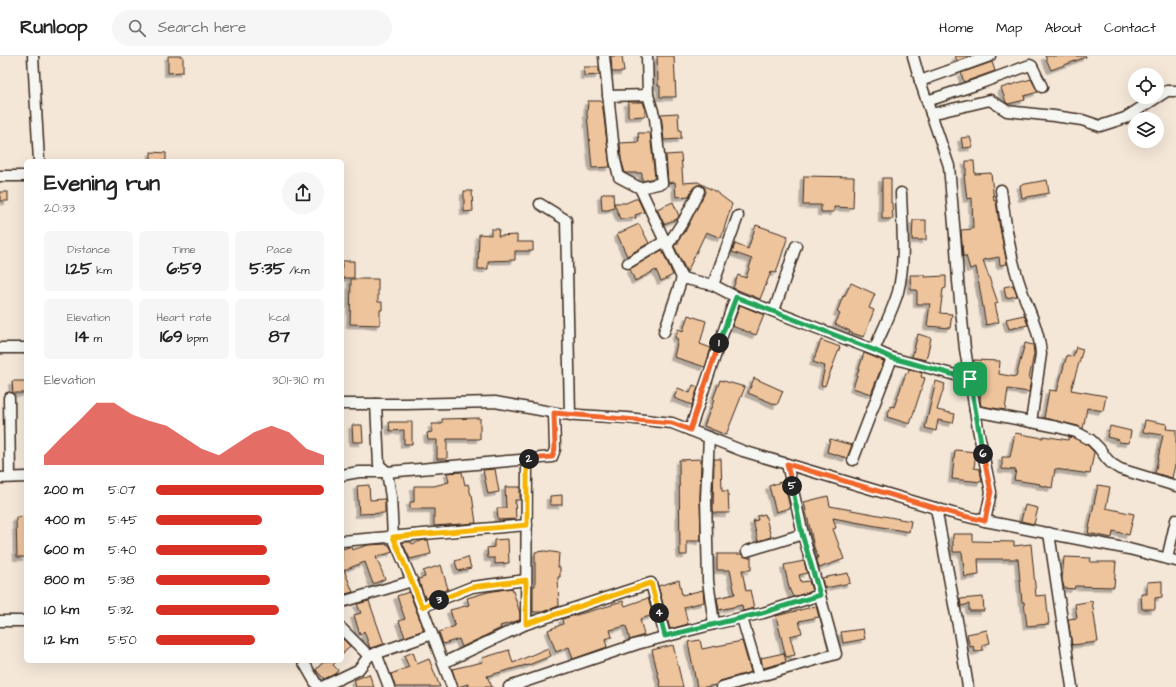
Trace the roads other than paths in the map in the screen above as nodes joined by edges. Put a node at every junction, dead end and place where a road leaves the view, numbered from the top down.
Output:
1 (33, 56) edge
2 (604, 56) edge
3 (647, 56) edge
4 (913, 56) edge
5 (984, 57) edge
6 (920, 81) junction
7 (1042, 87) dead end
8 (1176, 91) edge
9 (648, 95) junction
10 (608, 96) junction
11 (927, 101) junction
12 (931, 114) junction
13 (38, 159) edge
14 (0, 176) edge
15 (24, 176) edge
16 (640, 188) junction
17 (1001, 190) dead end
18 (699, 191) dead end
19 (901, 193) dead end
20 (540, 204) dead end
21 (738, 216) dead end
22 (666, 244) junction
23 (796, 246) dead end
24 (628, 263) dead end
25 (682, 278) junction
26 (713, 285) junction
27 (736, 297) junction
28 (774, 311) junction
29 (664, 332) dead end
30 (0, 348) edge
31 (24, 348) edge
32 (874, 350) junction
33 (892, 358) junction
34 (970, 379) junction
35 (9, 398) dead end
36 (344, 404) edge
37 (376, 404) junction
38 (975, 411) junction
39 (554, 413) junction
40 (570, 415) junction
41 (1031, 422) junction
42 (690, 430) junction
43 (709, 437) junction
44 (527, 460) junction
45 (853, 460) dead end
46 (787, 464) junction
47 (387, 472) junction
48 (344, 474) edge
49 (24, 476) edge
50 (5, 477) edge
51 (1176, 486) edge
52 (936, 508) junction
53 (1176, 520) edge
54 (985, 521) junction
55 (527, 525) junction
56 (802, 534) junction
57 (1049, 534) junction
58 (393, 537) junction
59 (344, 541) edge
60 (747, 551) dead end
61 (1171, 560) edge
62 (526, 580) junction
63 (412, 582) junction
64 (820, 595) junction
65 (344, 601) edge
66 (422, 607) junction
67 (742, 618) junction
68 (0, 621) edge
69 (24, 621) edge
70 (526, 624) junction
71 (714, 624) junction
72 (344, 630) edge
73 (432, 634) junction
74 (665, 636) junction
75 (372, 655) junction
76 (304, 663) edge
77 (443, 663) junction
78 (759, 676) junction
79 (318, 687) edge
80 (322, 687) edge
81 (389, 687) edge
82 (452, 687) edge
83 (508, 687) edge
84 (722, 687) edge
85 (968, 687) edge
86 (1072, 687) edge

1 - 13 street
2 - 10 street
3 - 9 street
4 - 6 street
5 - 6 street
6 - 11 street
7 - 11 street
8 - 12 street
9 - 10 street
9 - 16 street
10 - 16 street
11 - 12 street
12 - 34 street
14 - 15 street
16 - 22 street
17 - 41 street
18 - 22 street
19 - 32 street
20 - 40 street
21 - 26 street
22 - 24 street
22 - 25 street
23 - 28 street
25 - 26 street
25 - 29 street
26 - 27 street
27 - 28 street
27 - 42 street
28 - 32 street
30 - 31 street
32 - 33 street
33 - 34 street
33 - 45 street
34 - 38 street
35 - 50 street
36 - 37 street
37 - 39 street
37 - 47 street
38 - 41 street
38 - 54 street
39 - 40 street
39 - 44 street
40 - 42 street
41 - 51 street
42 - 43 street
43 - 46 street
43 - 71 street
44 - 47 street
44 - 55 street
46 - 52 street
46 - 56 street
47 - 48 street
47 - 58 street
49 - 50 street
52 - 54 street
52 - 85 street
53 - 61 street
54 - 57 street
55 - 58 street
55 - 62 street
56 - 60 street
56 - 64 street
57 - 61 street
57 - 86 street
58 - 59 street
58 - 63 street
62 - 66 street
62 - 70 street
63 - 65 street
63 - 66 street
64 - 67 street
64 - 78 street
66 - 73 street
67 - 71 street
67 - 78 street
68 - 69 street
70 - 74 street
70 - 77 street
71 - 74 street
72 - 75 street
73 - 75 street
73 - 77 street
74 - 83 street
75 - 80 street
75 - 81 street
76 - 79 street
77 - 82 street
78 - 84 street

